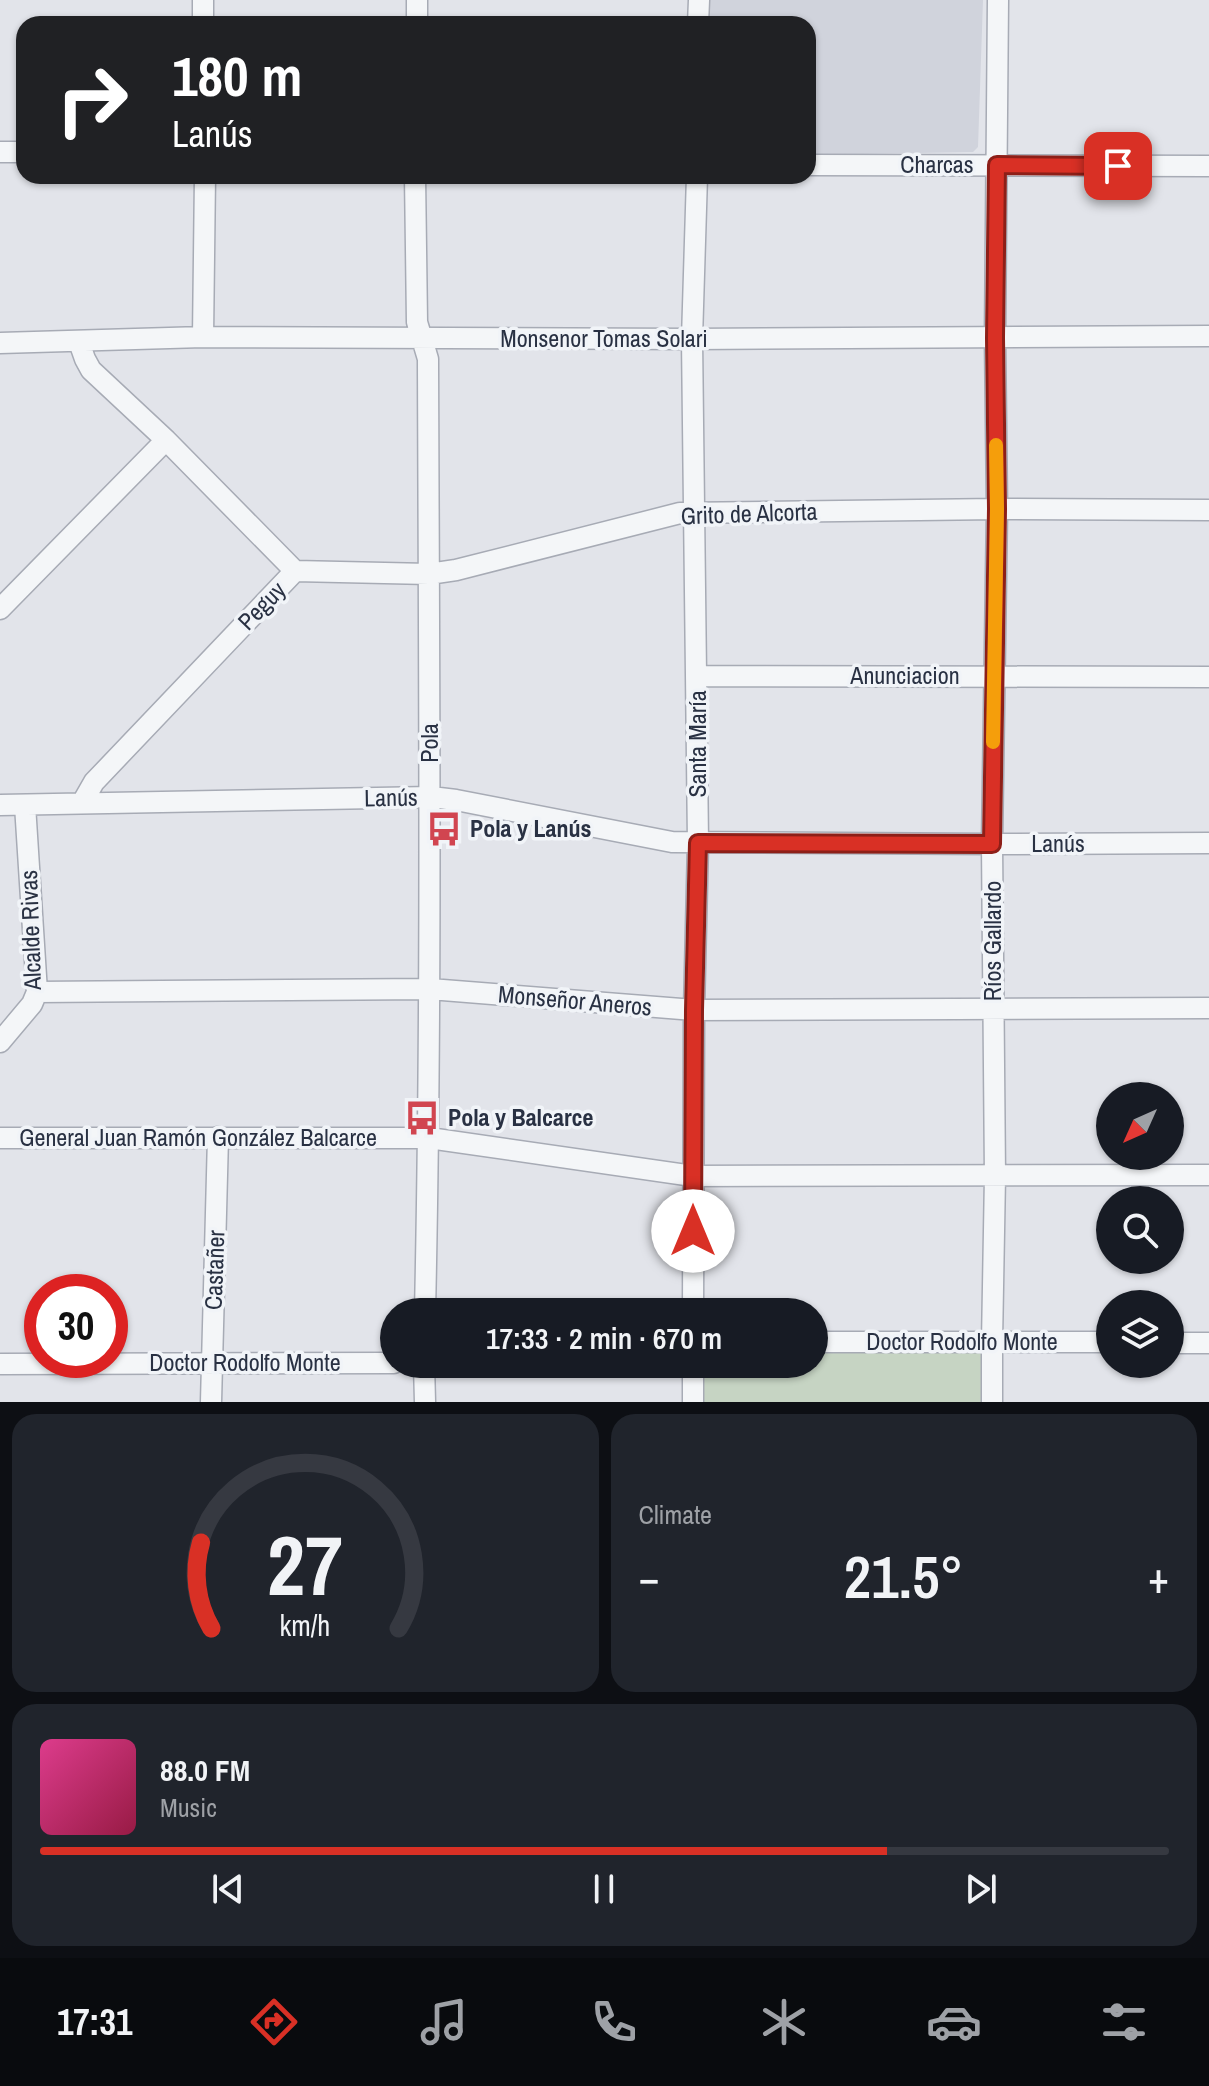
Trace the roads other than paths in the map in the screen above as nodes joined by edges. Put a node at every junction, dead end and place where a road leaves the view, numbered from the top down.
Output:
1 (998, 0) edge
2 (816, 165) edge
3 (997, 165) junction
4 (1209, 166) edge
5 (205, 184) edge
6 (415, 184) edge
7 (697, 184) edge
8 (1209, 336) edge
9 (203, 337) junction
10 (422, 338) junction
11 (995, 338) junction
12 (692, 339) junction
13 (79, 342) junction
14 (0, 343) edge
15 (166, 440) junction
16 (997, 509) junction
17 (1209, 510) edge
18 (695, 512) junction
19 (295, 571) junction
20 (429, 574) junction
21 (0, 609) edge
22 (697, 676) junction
23 (993, 676) junction
24 (1209, 677) edge
25 (431, 797) junction
26 (82, 803) junction
27 (0, 805) edge
28 (25, 805) junction
29 (698, 843) junction
30 (1209, 843) edge
31 (992, 844) junction
32 (430, 989) junction
33 (37, 992) junction
34 (993, 1008) junction
35 (1209, 1008) edge
36 (694, 1010) junction
37 (0, 1042) edge
38 (218, 1137) junction
39 (0, 1138) edge
40 (429, 1138) junction
41 (1209, 1175) edge
42 (693, 1176) junction
43 (995, 1176) junction
44 (425, 1298) edge
45 (693, 1298) edge
46 (828, 1342) edge
47 (992, 1342) junction
48 (1096, 1342) edge
49 (1184, 1343) edge
50 (1209, 1343) edge
51 (212, 1363) junction
52 (380, 1363) edge
53 (0, 1364) edge
54 (424, 1378) edge
55 (693, 1378) edge
56 (211, 1402) edge
57 (425, 1402) edge
58 (693, 1402) edge
59 (992, 1402) edge

1 - 3 street, Ríos Gallardo
2 - 3 street, Charcas
3 - 4 street, Charcas
3 - 11 street, Ríos Gallardo
5 - 9 street
6 - 10 street, Pola
7 - 12 street, Santa María
8 - 11 street, Monsenor Tomas Solari
9 - 10 street, Monsenor Tomas Solari
9 - 13 street, Monsenor Tomas Solari
10 - 12 street, Monsenor Tomas Solari
10 - 20 street, Pola
11 - 12 street, Monsenor Tomas Solari
11 - 16 street, Ríos Gallardo
12 - 18 street, Santa María
13 - 14 street, Monsenor Tomas Solari
13 - 15 street, Peguy
15 - 19 street, Peguy
15 - 21 street
16 - 17 street, Grito de Alcorta
16 - 18 street, Grito de Alcorta
16 - 23 street, Ríos Gallardo
18 - 20 street, Grito de Alcorta
18 - 22 street, Santa María
19 - 20 street, Grito de Alcorta
19 - 26 street, Peguy
20 - 25 street, Pola
22 - 23 street, Anunciacion
22 - 29 street, Santa María
23 - 24 street, Anunciacion
23 - 31 street, Ríos Gallardo
25 - 26 street, Lanús
25 - 29 street, Lanús
25 - 32 street, Pola
26 - 28 street, Lanús
27 - 28 street, Lanús
28 - 33 street, Alcalde Rivas
29 - 31 street, Lanús
29 - 36 street, Santa María
30 - 31 street, Lanús
31 - 34 street, Ríos Gallardo
32 - 33 street, Monseñor Aneros
32 - 36 street, Monseñor Aneros
32 - 40 street, Pola
33 - 37 street, Alcalde Rivas
34 - 35 street, Monseñor Aneros
34 - 36 street, Monseñor Aneros
34 - 43 street, Ríos Gallardo
36 - 42 street, Santa María
38 - 39 street, General Juan Ramón González Balcarce
38 - 40 street, General Juan Ramón González Balcarce
38 - 51 street, Castañer
40 - 42 street, General Juan Ramón González Balcarce
40 - 44 street, Pola
41 - 43 street, General Juan Ramón González Balcarce
42 - 43 street, General Juan Ramón González Balcarce
42 - 45 street, Santa María
43 - 47 street, Ríos Gallardo
46 - 47 street, Doctor Rodolfo Monte
47 - 48 street, Doctor Rodolfo Monte
47 - 59 street, Ríos Gallardo
49 - 50 street
51 - 52 street, Doctor Rodolfo Monte
51 - 53 street, Doctor Rodolfo Monte
51 - 56 street, Castañer
54 - 57 street
55 - 58 street

